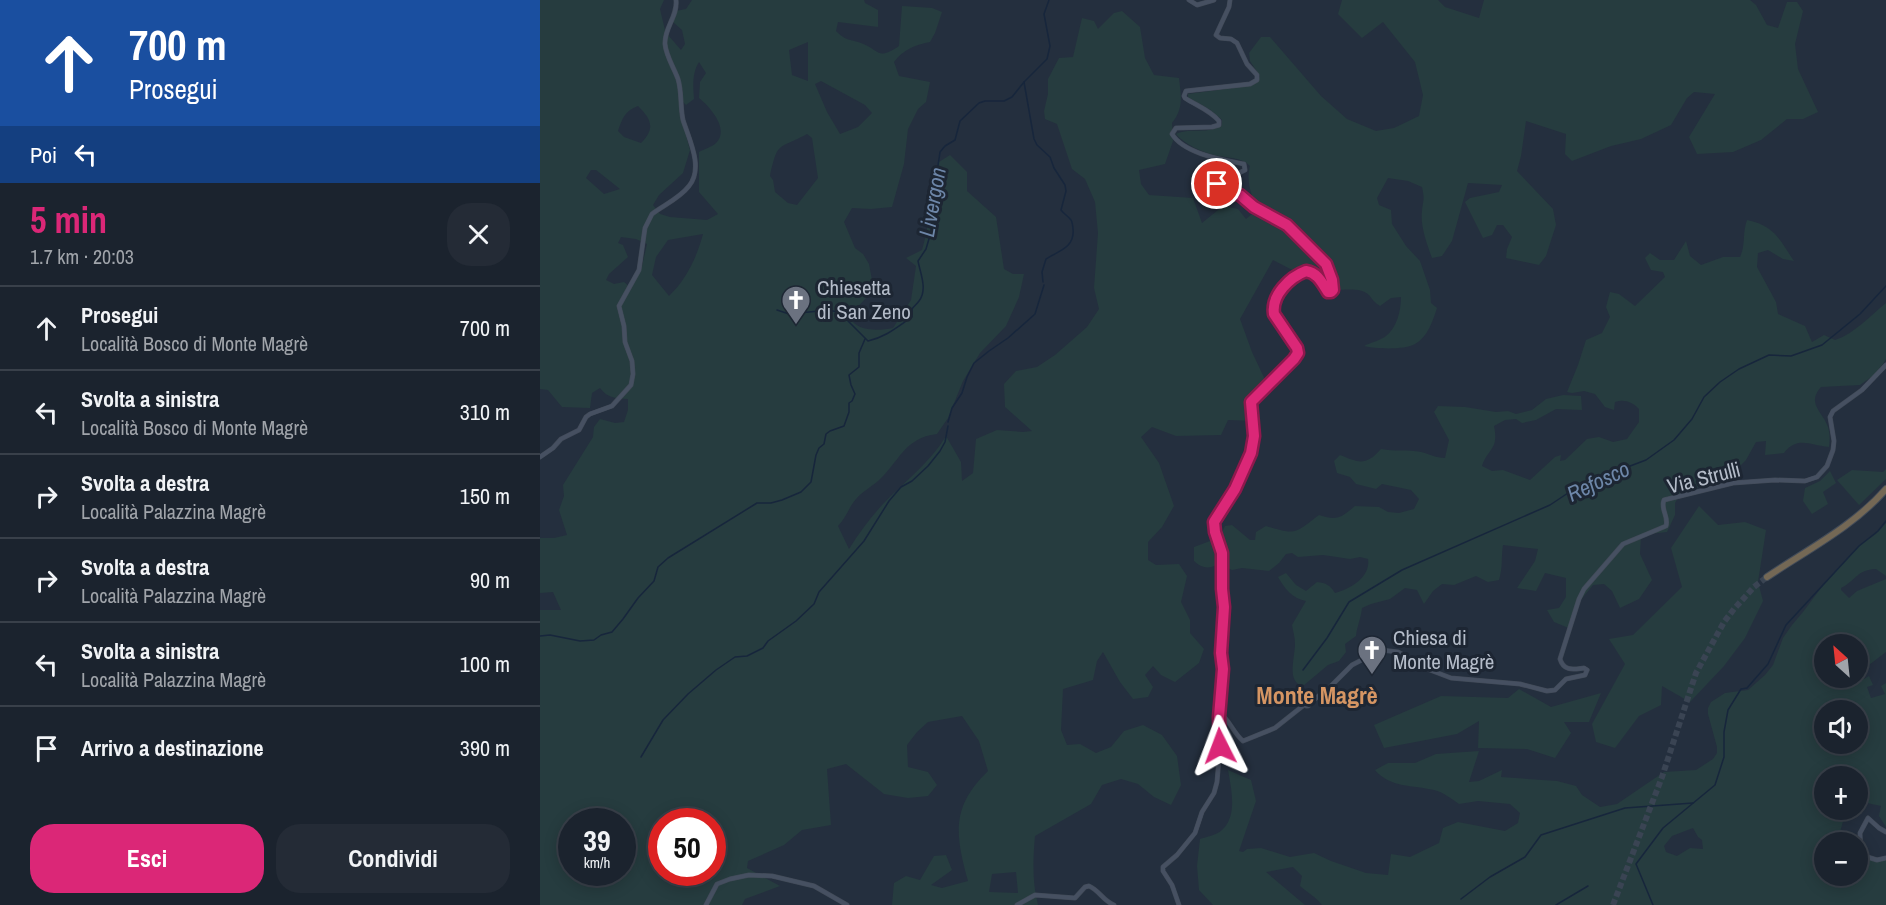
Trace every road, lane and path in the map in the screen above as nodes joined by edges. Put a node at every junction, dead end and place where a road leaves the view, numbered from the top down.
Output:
1 (676, 0) edge
2 (1189, 0) edge
3 (1214, 0) edge
4 (1230, 0) edge
5 (1886, 365) edge
6 (540, 457) edge
7 (1886, 489) edge
8 (1767, 577) tunnel mouth
9 (1219, 713) junction
10 (1886, 832) edge
11 (1886, 858) edge
12 (1022, 903) edge
13 (706, 905) edge
14 (847, 905) edge
15 (1017, 905) edge
16 (1114, 905) edge
17 (1179, 905) edge

1 - 6 main road
2 - 3 main road
4 - 9 main road
5 - 9 main road, Via Strulli
7 - 8 highway
9 - 17 main road
10 - 11 main road
12 - 15 main road
12 - 16 main road
13 - 14 main road

